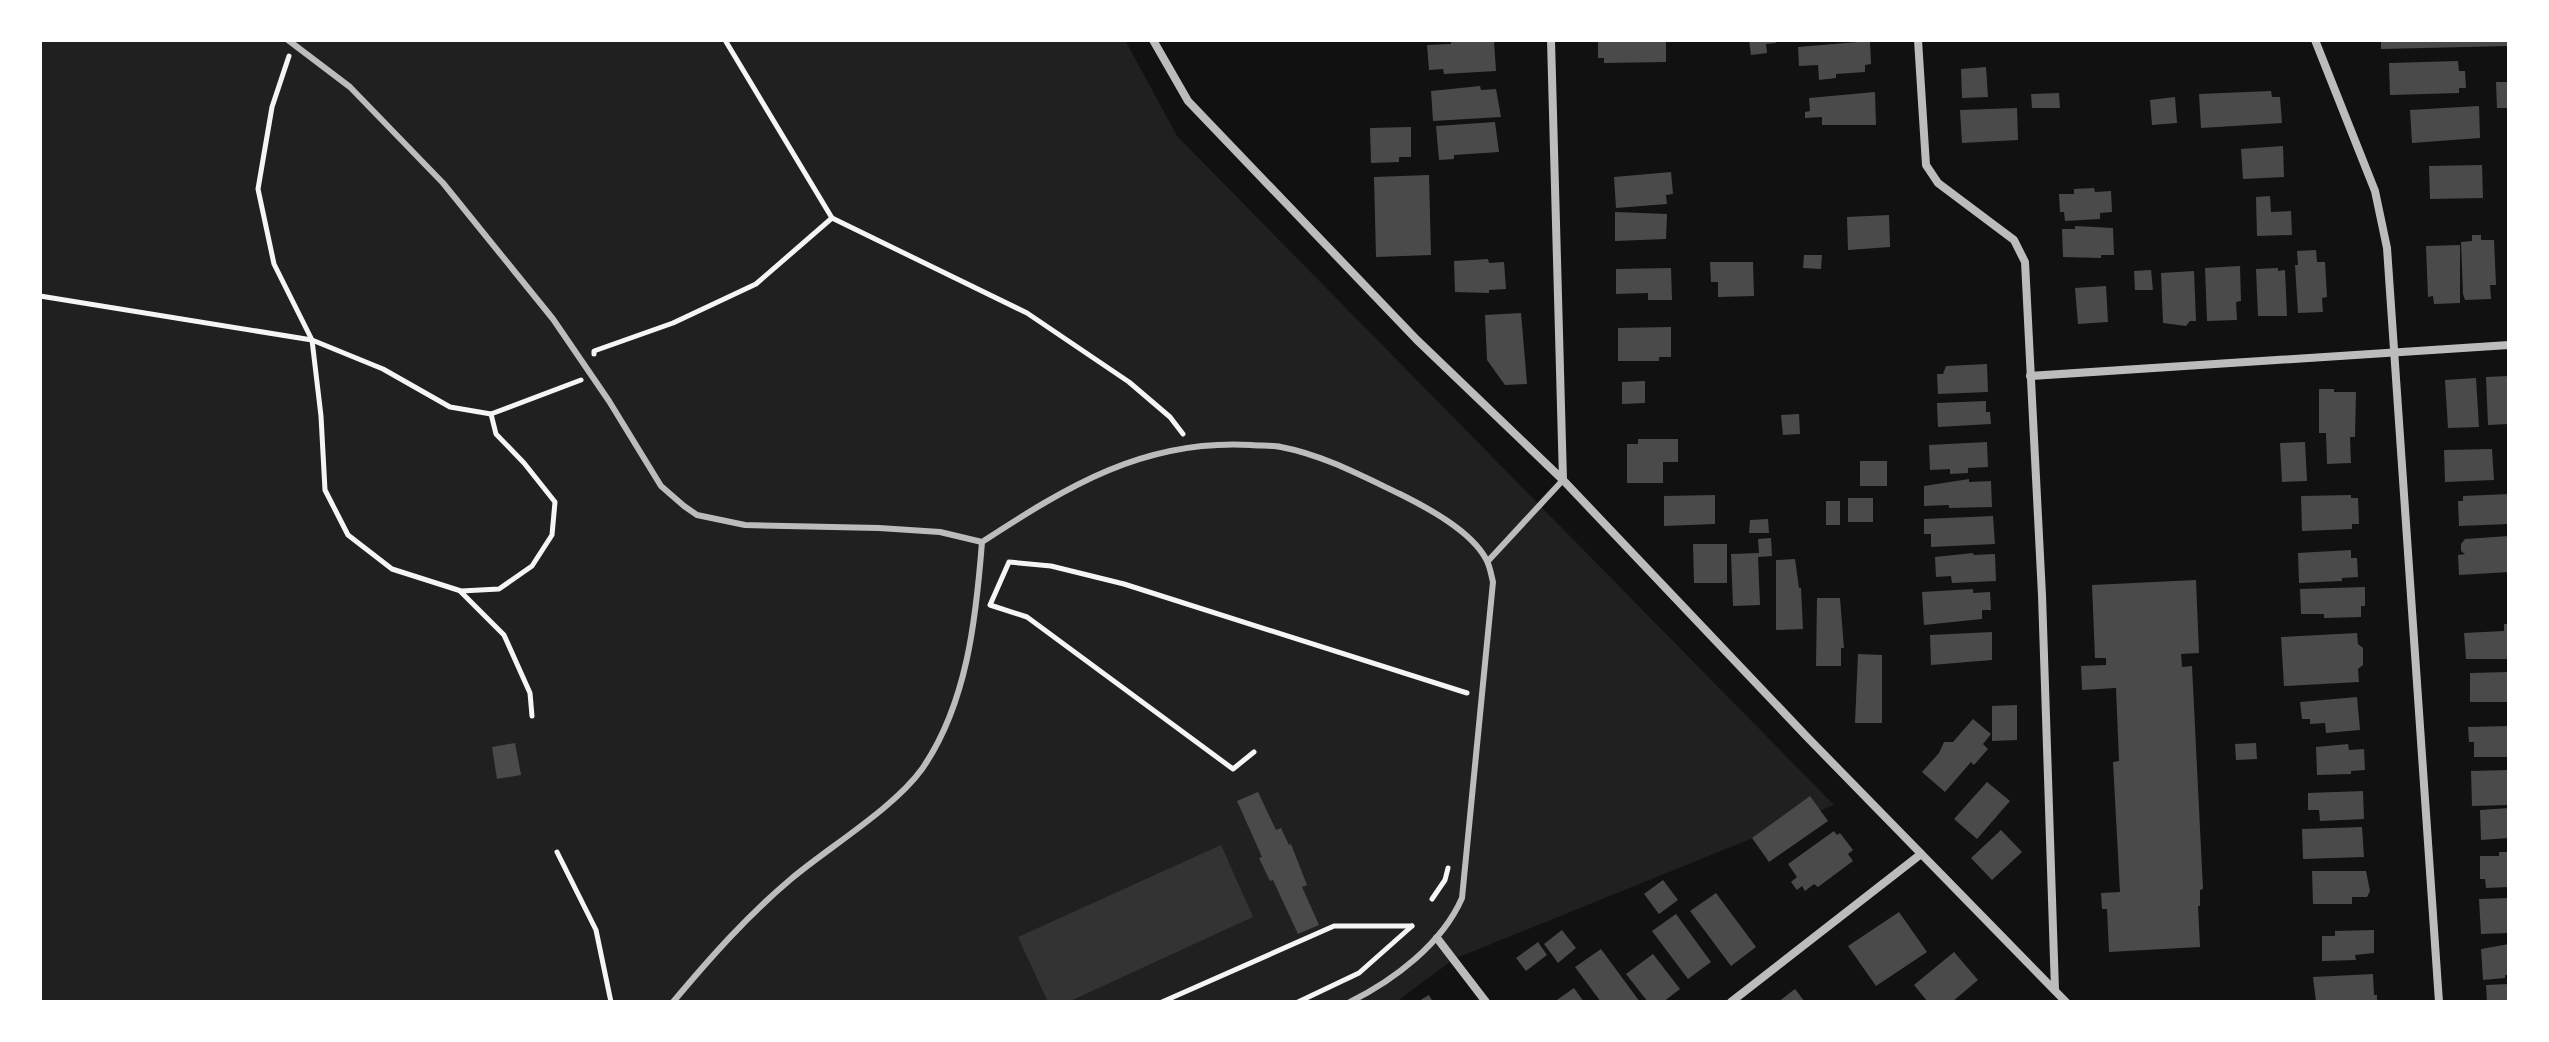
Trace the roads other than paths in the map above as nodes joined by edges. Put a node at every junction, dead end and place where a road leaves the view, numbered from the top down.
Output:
1 (1153, 40) edge
2 (1551, 40) edge
3 (1918, 40) edge
4 (2315, 40) edge
5 (291, 42) edge
6 (2509, 345) edge
7 (2396, 354) junction
8 (2030, 376) junction
9 (1563, 480) junction
10 (982, 542) junction
11 (1488, 561) junction
12 (1921, 854) junction
13 (1437, 938) junction
14 (2055, 991) junction
15 (673, 1002) edge
16 (1350, 1002) edge
17 (1486, 1002) edge
18 (1731, 1002) edge
19 (2066, 1002) edge
20 (2439, 1002) edge

1 - 9 street
2 - 9 street
3 - 8 street
4 - 7 street
5 - 10 lane
6 - 7 street
7 - 8 street
7 - 20 street
8 - 14 street
9 - 11 lane
9 - 12 street
10 - 11 lane
10 - 15 lane
11 - 13 lane
12 - 14 street
12 - 18 street
13 - 16 lane
13 - 17 street
14 - 19 street

